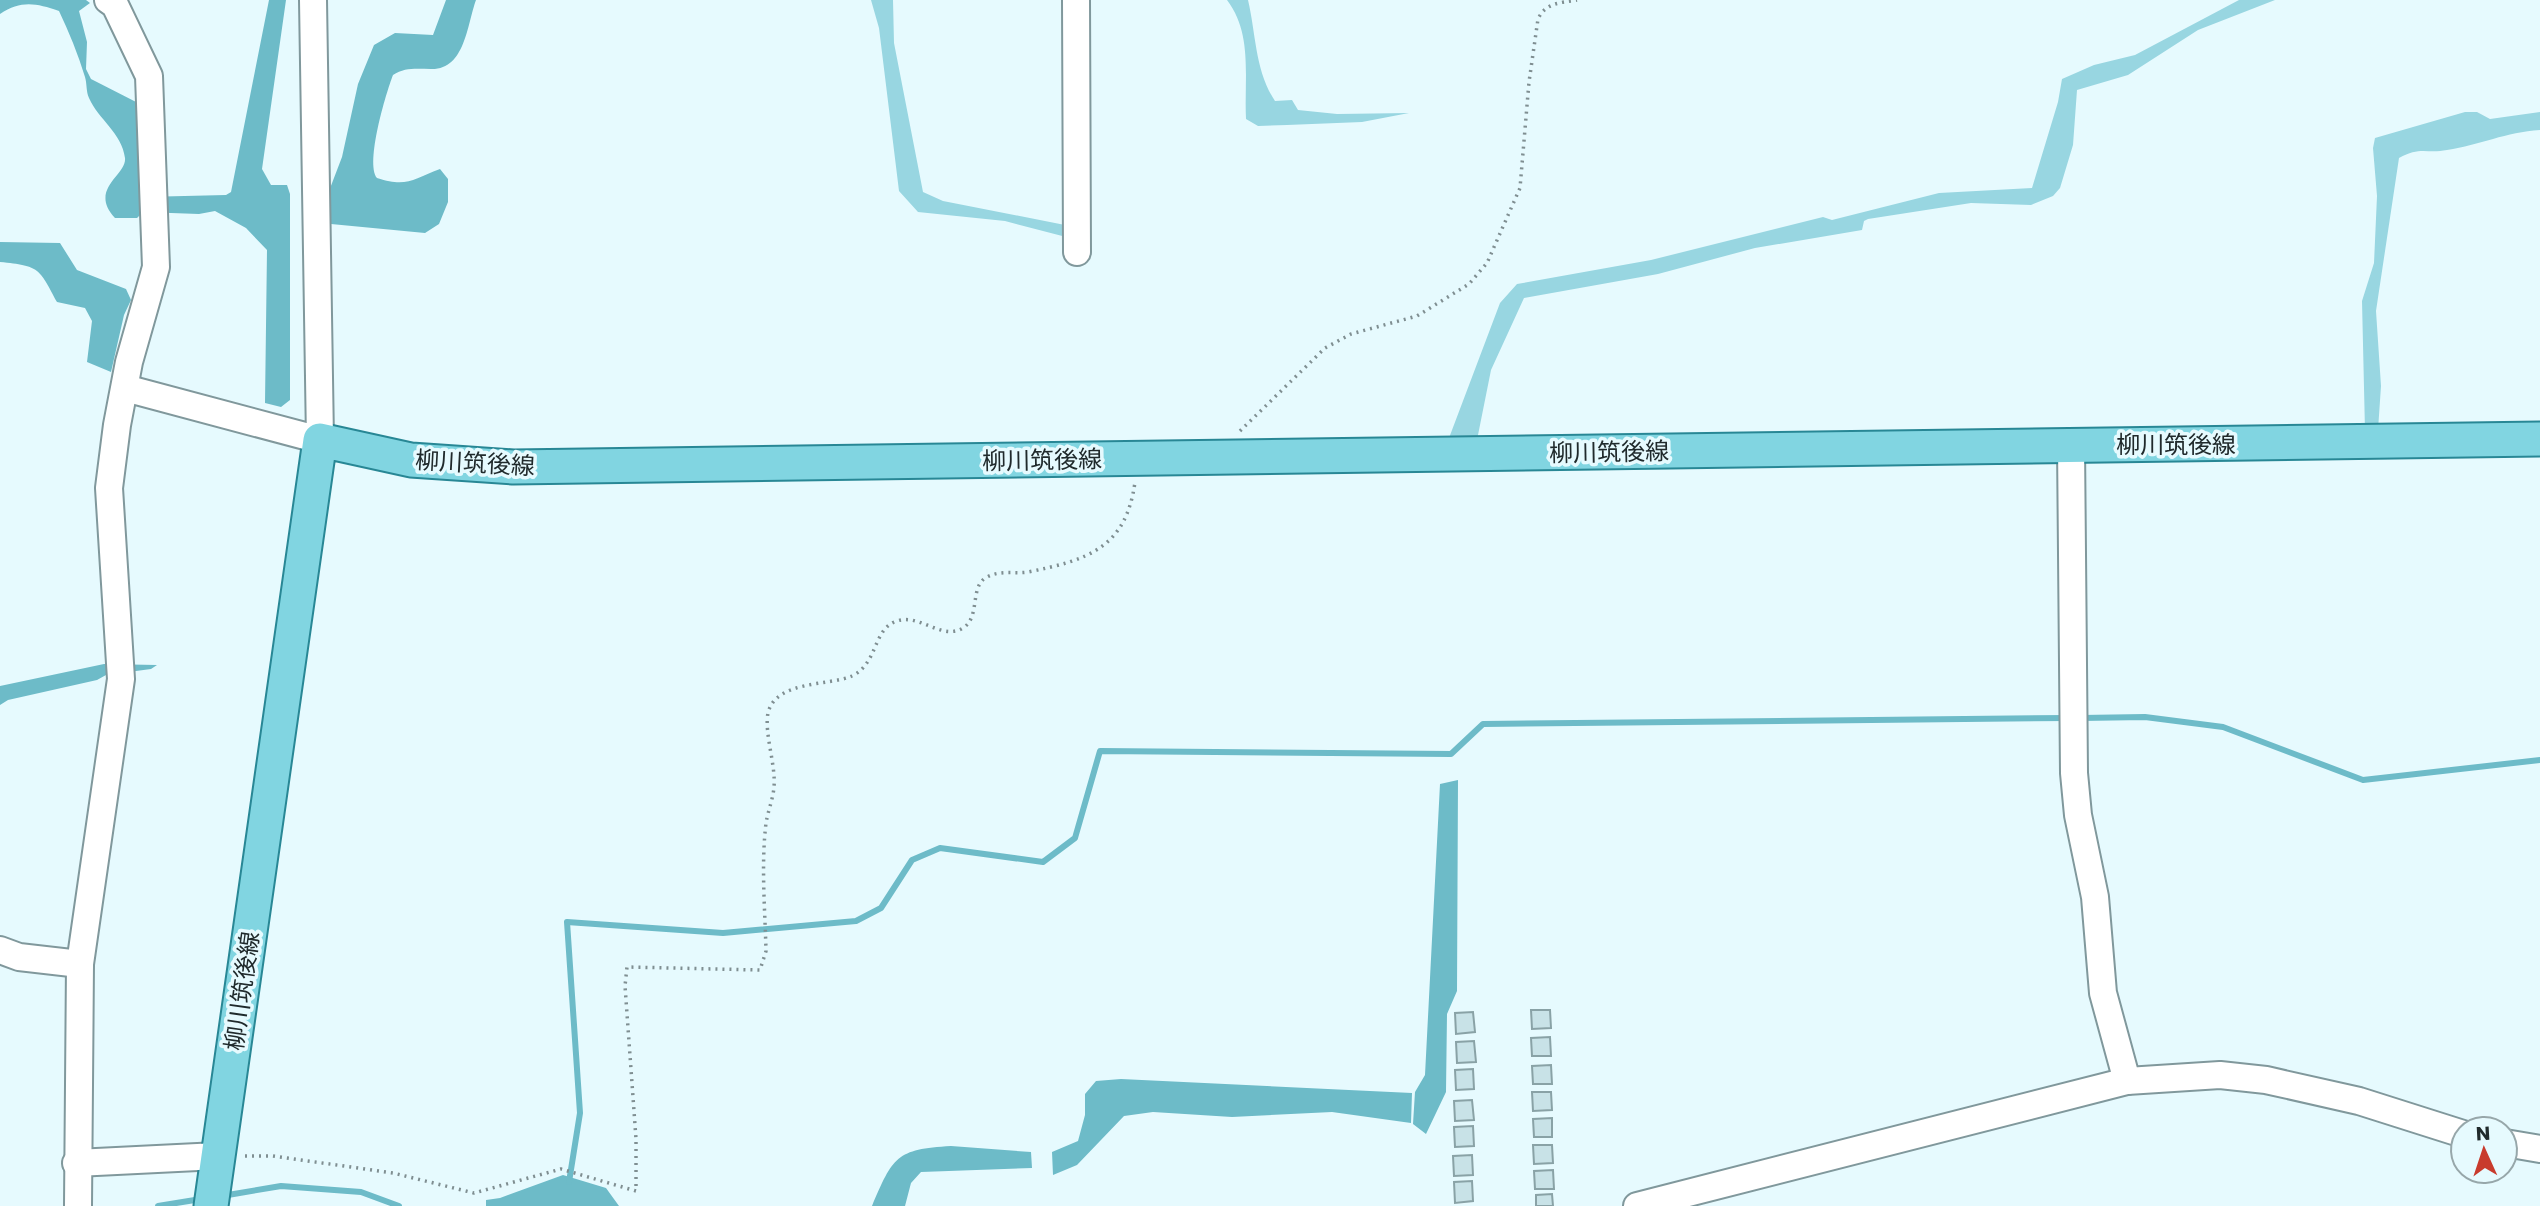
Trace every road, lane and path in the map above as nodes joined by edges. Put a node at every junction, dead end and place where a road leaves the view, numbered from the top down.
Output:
1 (108, 0) edge
2 (313, 0) edge
3 (1076, 0) edge
4 (1577, 0) edge
5 (1077, 251) dead end
6 (125, 388) junction
7 (2540, 439) edge
8 (320, 440) junction
9 (2071, 444) junction
10 (1214, 458) junction
11 (1139, 459) junction
12 (0, 950) edge
13 (80, 964) junction
14 (2127, 1081) junction
15 (2449, 1130) edge
16 (2519, 1145) edge
17 (2540, 1149) edge
18 (76, 1163) junction
19 (215, 1181) edge
20 (77, 1201) edge
21 (1637, 1206) edge

1 - 6 street
2 - 8 street
3 - 5 street
4 - 10 path
6 - 8 street
6 - 13 street
7 - 9 main road, 柳川筑後線
8 - 11 main road, 柳川筑後線
8 - 19 main road, 柳川筑後線
9 - 10 main road, 柳川筑後線
9 - 14 street
10 - 11 main road, 柳川筑後線
11 - 19 path
12 - 13 street
13 - 18 street
14 - 15 street
14 - 21 street
16 - 17 street
18 - 19 street
18 - 20 street

